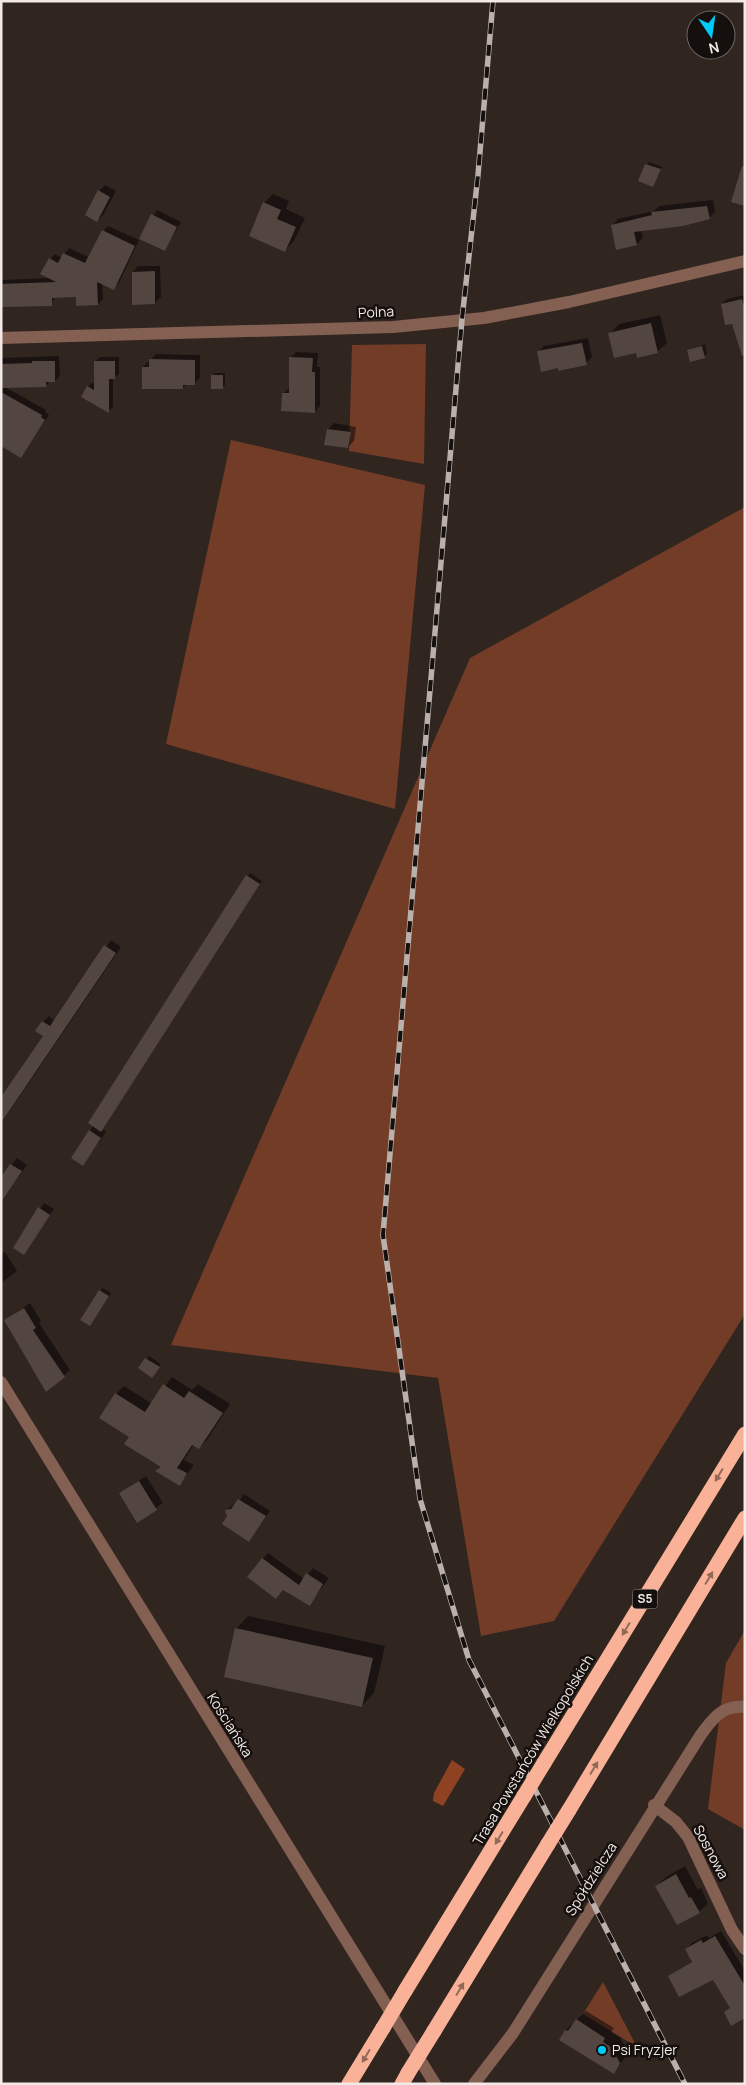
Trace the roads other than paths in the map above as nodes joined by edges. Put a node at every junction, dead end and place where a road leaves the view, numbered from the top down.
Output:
1 (745, 261) edge
2 (1, 338) edge
3 (1, 1382) edge
4 (745, 1434) edge
5 (745, 1518) edge
6 (745, 1707) edge
7 (654, 1805) junction
8 (745, 1949) edge
9 (405, 2079) edge
10 (349, 2084) edge
11 (435, 2084) edge
12 (474, 2084) edge

1 - 2 street, Polna
3 - 11 street, Kościańska
4 -> 10 highway, Trasa Powstańców Wielkopolskich / S5, bridge
9 -> 5 highway, bridge
6 - 7 street, Spółdzielcza
7 - 8 street, Sosnowa
7 - 12 street, Spółdzielcza

